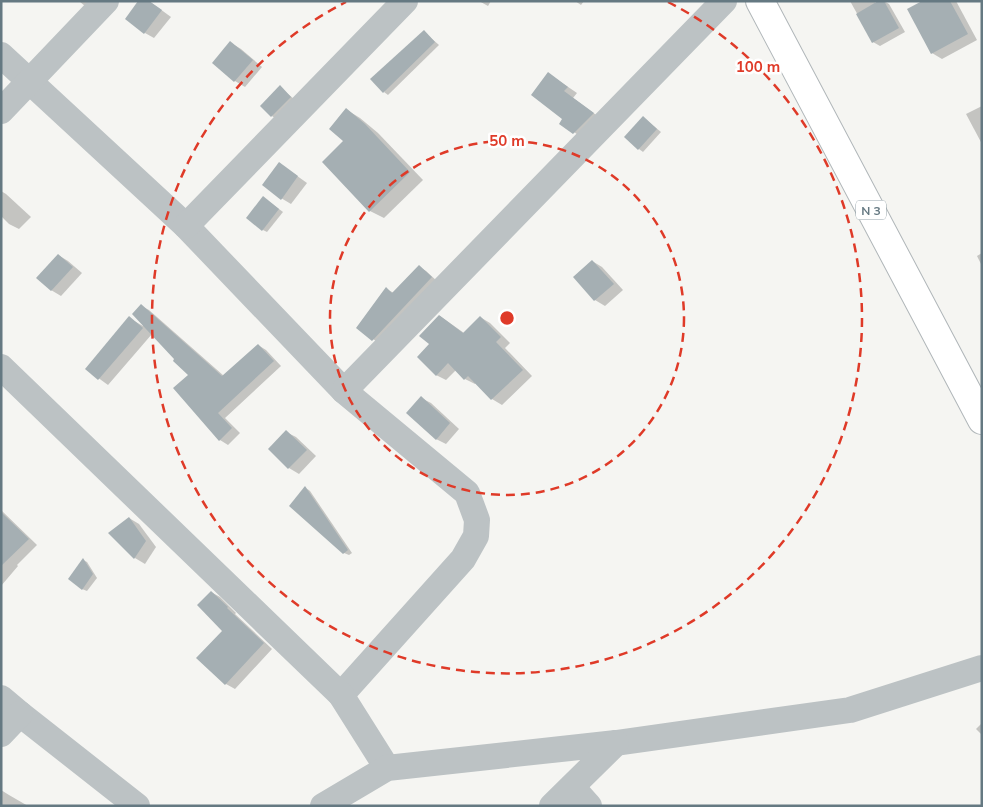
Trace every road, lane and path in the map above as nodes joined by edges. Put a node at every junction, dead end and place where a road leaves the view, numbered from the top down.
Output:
1 (106, 1) edge
2 (405, 1) edge
3 (724, 1) edge
4 (760, 1) edge
5 (1, 55) edge
6 (29, 81) junction
7 (1, 111) edge
8 (186, 226) junction
9 (1, 367) edge
10 (344, 392) junction
11 (982, 420) edge
12 (982, 668) edge
13 (341, 695) junction
14 (10, 706) edge
15 (1, 734) edge
16 (616, 743) junction
17 (387, 768) junction
18 (572, 787) junction
19 (137, 806) edge
20 (323, 806) edge
21 (552, 806) edge
22 (589, 806) edge

1 - 6 street
2 - 8 street
3 - 10 street
4 - 11 main road, N 3
5 - 6 street
6 - 7 street
6 - 8 street
8 - 10 street
9 - 13 street
10 - 13 street
12 - 16 street
13 - 17 street
14 - 15 street
14 - 19 street
16 - 17 street
16 - 18 street
17 - 20 street
18 - 21 street
18 - 22 street

